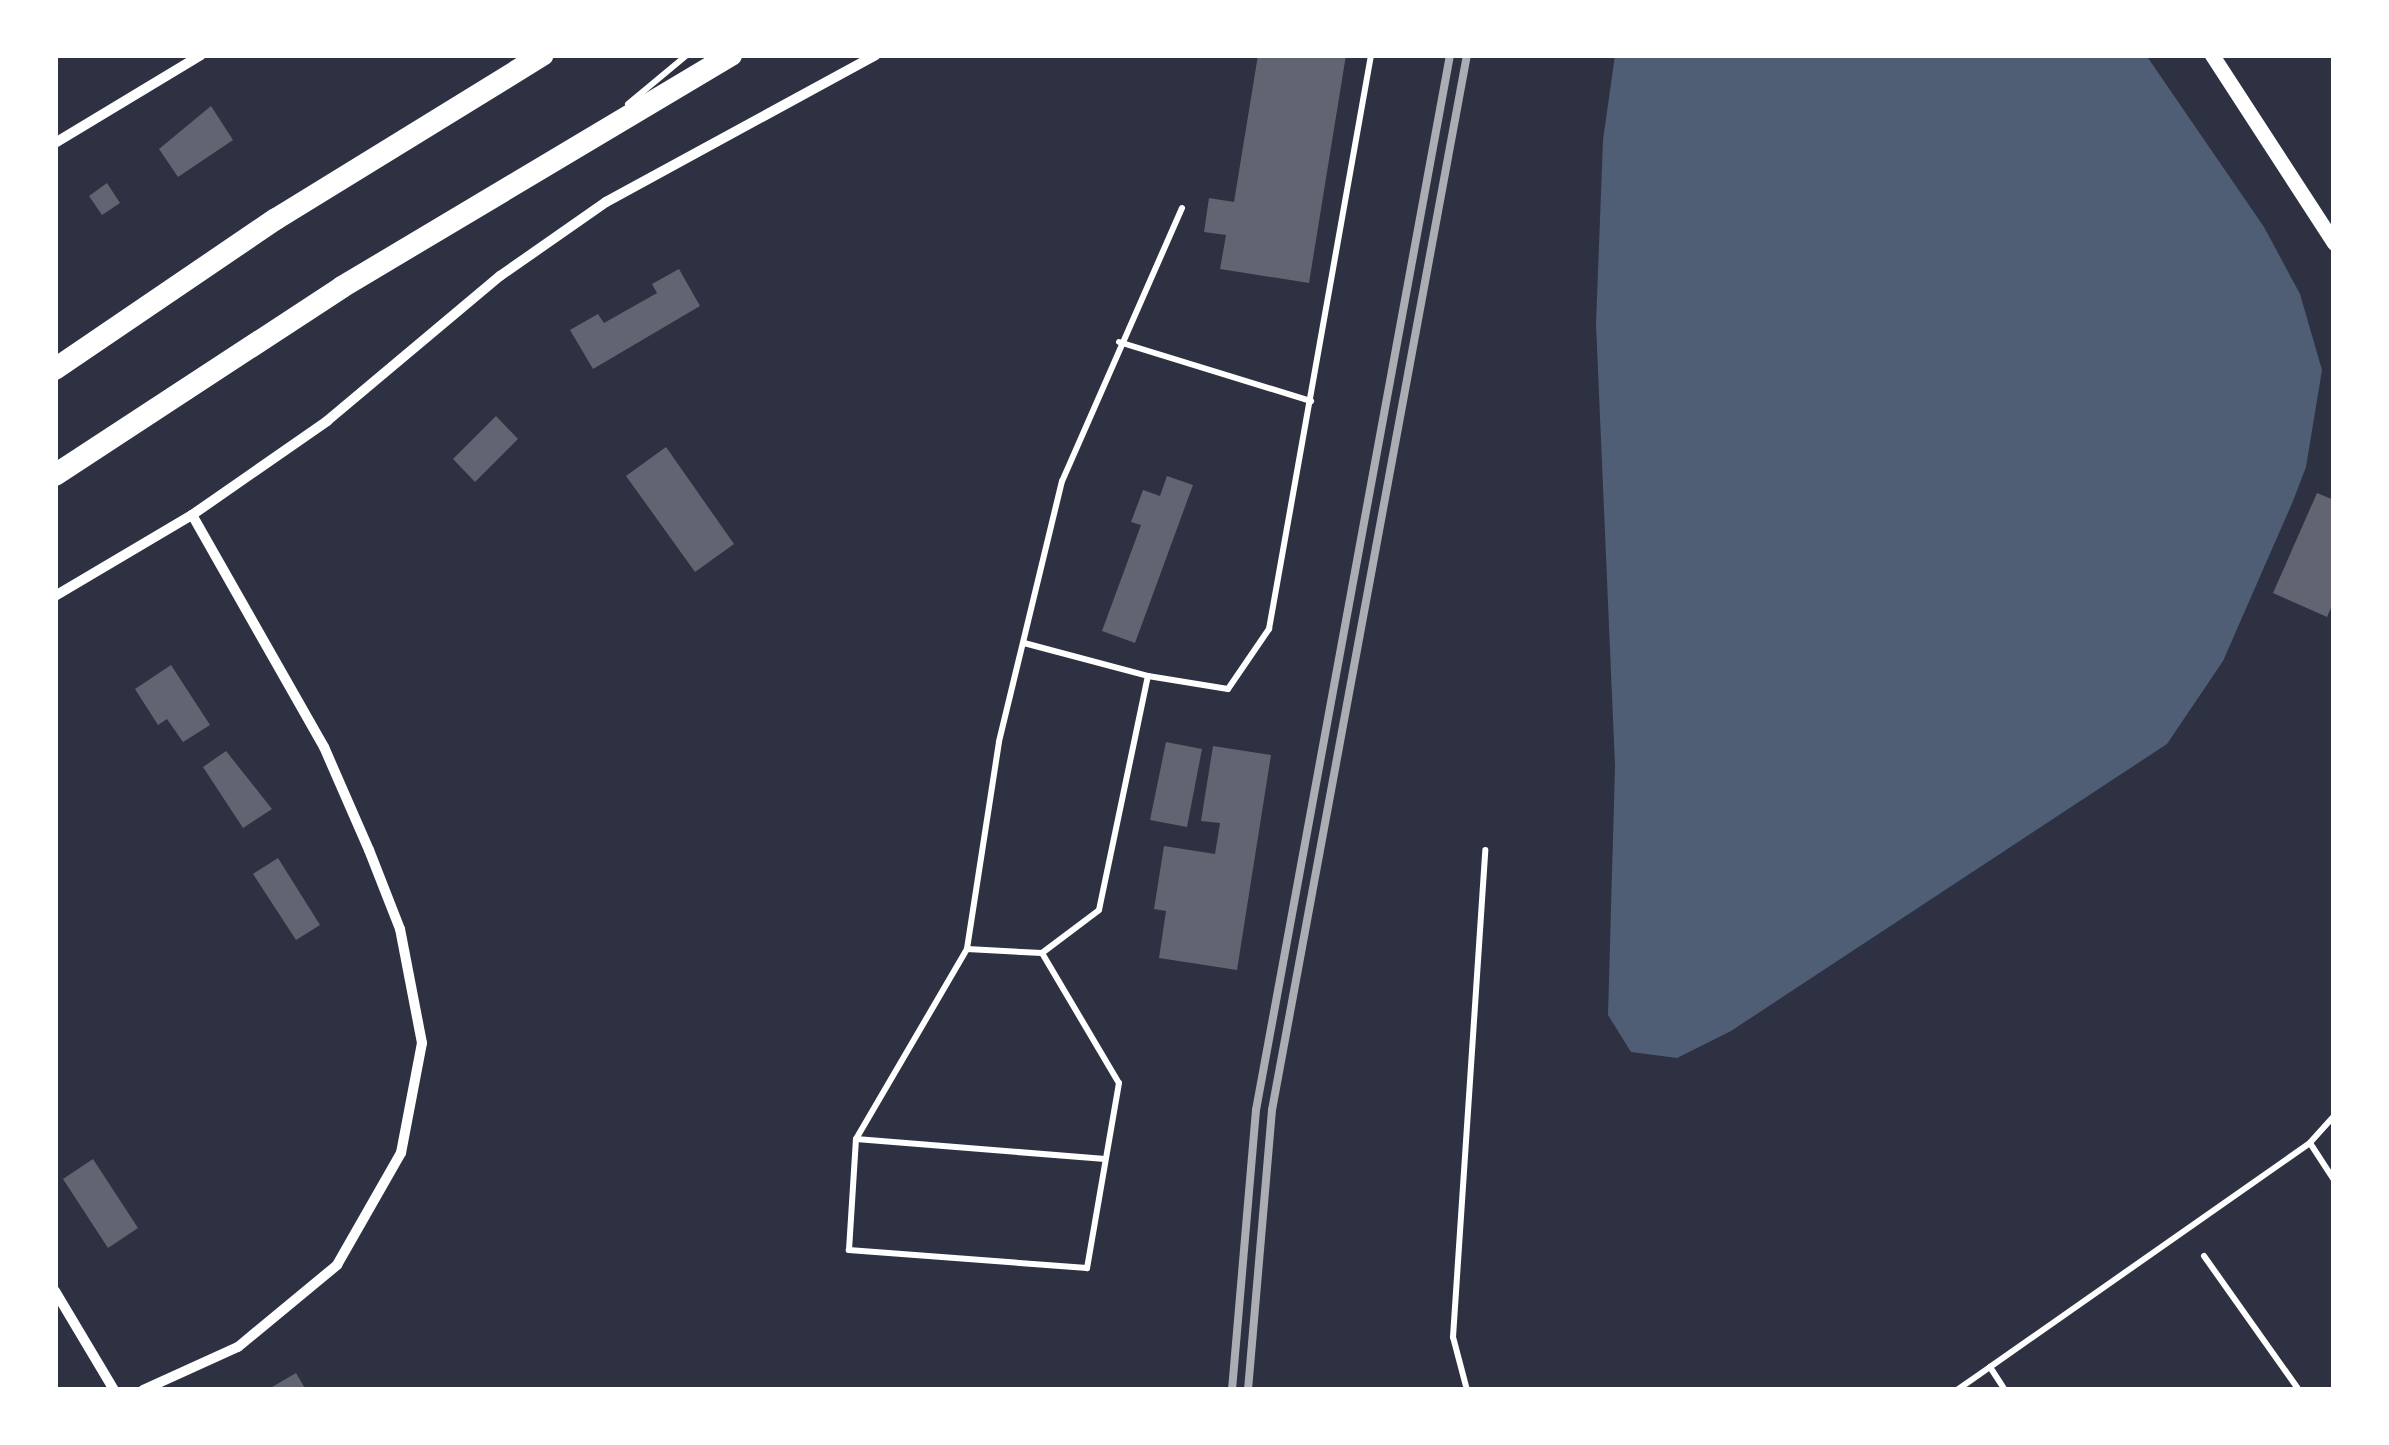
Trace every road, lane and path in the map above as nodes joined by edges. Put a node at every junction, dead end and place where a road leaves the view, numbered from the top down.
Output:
1 (200, 55) edge
2 (543, 55) edge
3 (688, 55) edge
4 (732, 55) edge
5 (876, 55) edge
6 (1371, 55) edge
7 (2212, 55) edge
8 (584, 140) junction
9 (55, 143) edge
10 (1182, 208) dead end
11 (2332, 236) edge
12 (1119, 342) junction
13 (55, 369) edge
14 (1311, 401) junction
15 (55, 475) edge
16 (192, 515) junction
17 (55, 596) edge
18 (1023, 643) junction
19 (1148, 676) junction
20 (1486, 850) dead end
21 (967, 949) junction
22 (1042, 953) junction
23 (2334, 1116) edge
24 (856, 1139) junction
25 (2310, 1142) junction
26 (1105, 1160) junction
27 (2334, 1180) edge
28 (2204, 1256) dead end
29 (55, 1291) edge
30 (1990, 1367) junction
31 (114, 1390) edge
32 (143, 1390) edge
33 (1467, 1390) edge
34 (1957, 1390) edge
35 (2005, 1390) edge
36 (2300, 1390) edge

1 - 9 street
2 - 13 highway
3 - 8 lane
4 - 8 highway
5 - 16 street
6 - 14 lane
7 - 11 street
8 - 15 highway
10 - 12 lane
12 - 14 lane
12 - 18 lane
14 - 19 lane
16 - 17 street
16 - 32 street
18 - 19 lane
18 - 21 lane
19 - 22 lane
20 - 33 lane
21 - 22 lane
21 - 24 lane
22 - 26 lane
23 - 25 lane
24 - 26 lane
24 - 26 lane
25 - 27 lane
25 - 30 lane
28 - 36 lane
29 - 31 street
30 - 34 lane
30 - 35 lane

